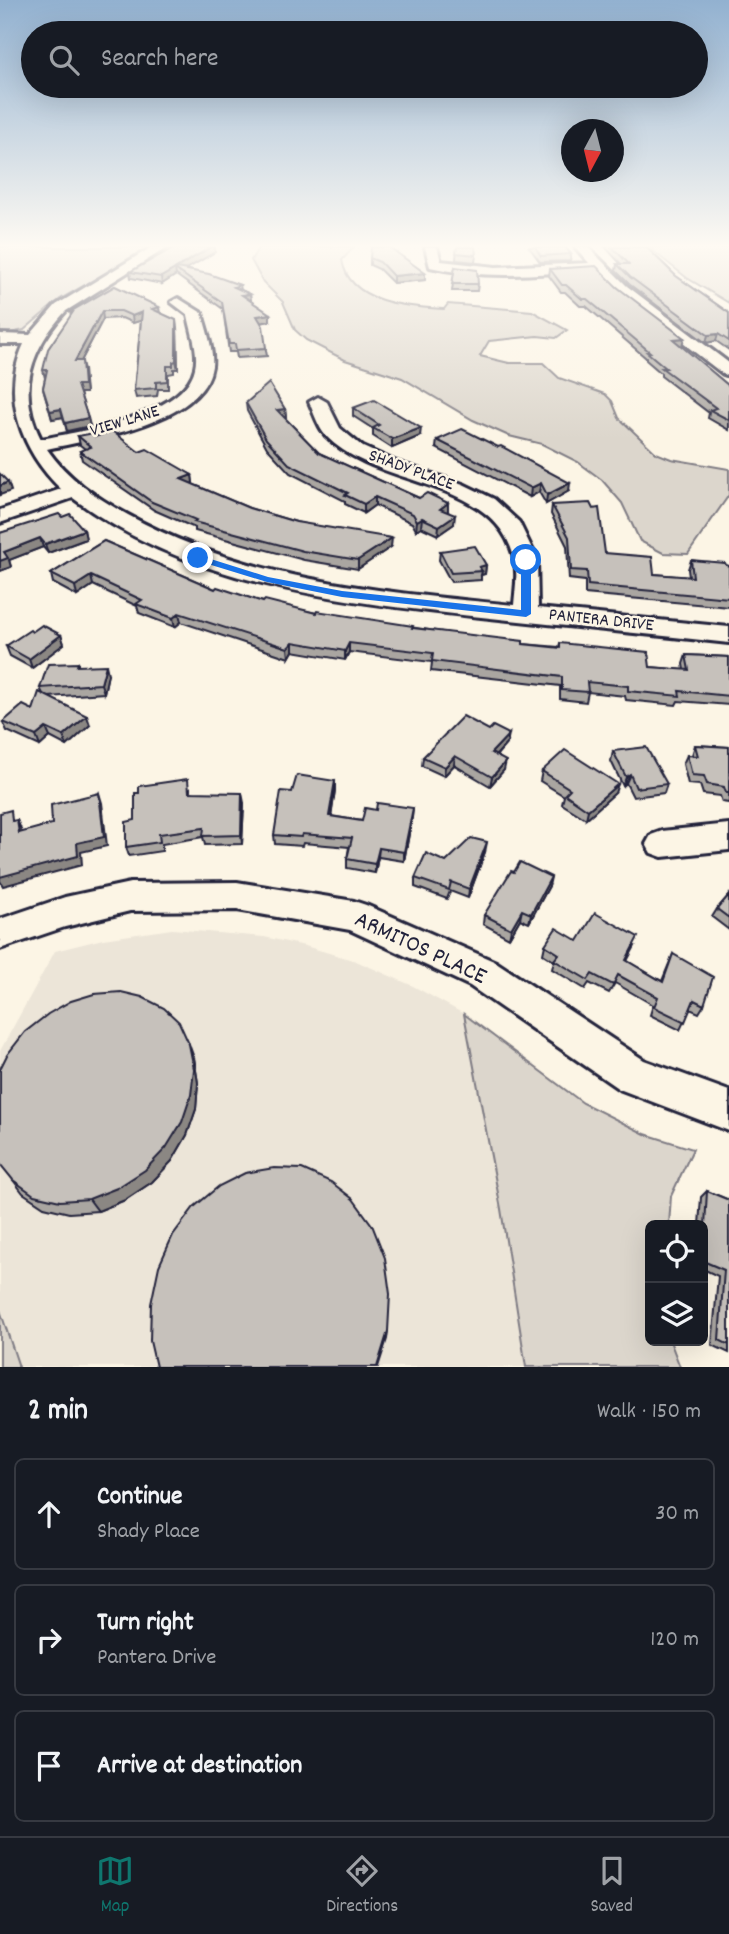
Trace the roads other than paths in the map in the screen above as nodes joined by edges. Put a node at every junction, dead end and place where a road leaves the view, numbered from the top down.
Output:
1 (59, 311) edge
2 (192, 311) edge
3 (650, 311) edge
4 (0, 340) edge
5 (34, 340) junction
6 (729, 371) edge
7 (318, 402) dead end
8 (8, 404) edge
9 (34, 446) junction
10 (76, 490) junction
11 (0, 517) edge
12 (526, 614) junction
13 (729, 635) edge
14 (729, 837) edge
15 (662, 844) dead end
16 (0, 934) edge
17 (729, 1111) edge

1 - 5 street, PANTERA DRIVE
2 - 9 street, VIEW LANE
3 - 6 street
4 - 5 street
5 - 8 street, PANTERA DRIVE
7 - 12 street, SHADY PLACE
8 - 9 street, PANTERA DRIVE
9 - 10 street, PANTERA DRIVE
10 - 11 street
10 - 12 street, PANTERA DRIVE
12 - 13 street, PANTERA DRIVE
14 - 15 street
16 - 17 street, ARMITOS PLACE

